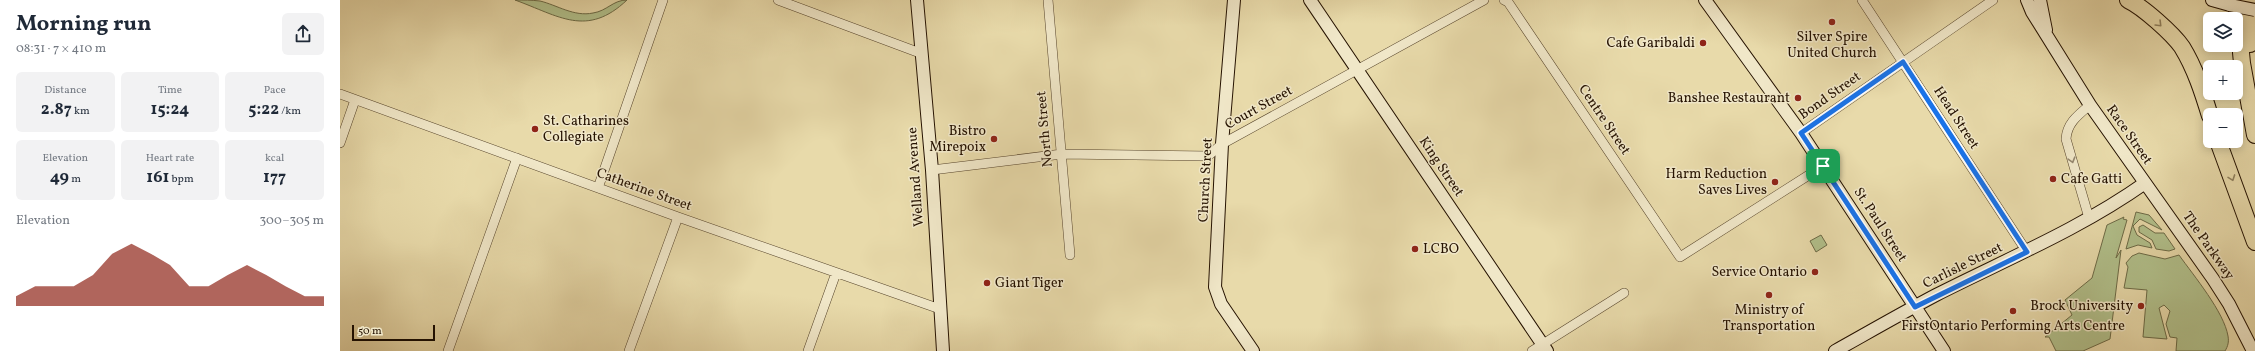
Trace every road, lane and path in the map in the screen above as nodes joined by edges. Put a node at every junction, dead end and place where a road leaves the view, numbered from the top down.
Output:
1 (662, 0) edge
2 (778, 0) edge
3 (917, 0) edge
4 (1048, 0) edge
5 (1234, 0) edge
6 (1310, 0) edge
7 (1484, 0) edge
8 (1504, 0) edge
9 (1705, 0) edge
10 (1862, 0) edge
11 (1993, 0) edge
12 (2026, 0) edge
13 (2040, 0) edge
14 (2128, 0) edge
15 (2212, 0) edge
16 (2251, 0) edge
17 (2230, 2) edge
18 (2255, 10) edge
19 (2047, 37) junction
20 (920, 52) junction
21 (1903, 62) junction
22 (1358, 70) junction
23 (340, 94) edge
24 (355, 100) junction
25 (2090, 105) junction
26 (2207, 108) edge
27 (2255, 130) edge
28 (1801, 133) junction
29 (2255, 135) edge
30 (340, 143) edge
31 (1222, 144) junction
32 (2221, 148) edge
33 (1062, 154) junction
34 (517, 158) junction
35 (1823, 166) junction
36 (932, 170) junction
37 (2144, 183) junction
38 (598, 188) junction
39 (678, 217) junction
40 (2089, 218) junction
41 (2255, 242) edge
42 (2027, 252) junction
43 (1070, 255) dead end
44 (836, 273) junction
45 (1624, 293) dead end
46 (1915, 307) junction
47 (940, 309) junction
48 (1545, 348) edge
49 (448, 351) edge
50 (630, 351) edge
51 (808, 351) edge
52 (943, 351) edge
53 (1253, 351) edge
54 (1532, 351) edge
55 (1835, 351) edge
56 (1944, 351) edge
57 (2253, 351) edge

1 - 38 street
2 - 20 street
3 - 20 street, Welland Avenue
4 - 33 street, North Street
5 - 31 street, Church Street
6 - 22 street, King Street
7 - 22 street, Court Street
8 - 35 street, Centre Street
9 - 28 street, St. Paul Street
10 - 21 street, Head Street
11 - 21 street, Bond Street
12 - 19 street, Race Street
13 - 19 street, Race Street
14 -> 26 highway
15 - 17 street
16 - 27 highway
17 - 18 street, bridge
17 - 29 highway
19 - 25 street, Race Street
20 - 36 street, Welland Avenue
21 - 28 street, Bond Street
21 - 42 street, Head Street
22 - 31 street, Court Street
22 - 48 street, King Street
23 - 24 street, Catherine Street
24 - 30 street
24 - 34 street, Catherine Street
25 - 37 street, Race Street
25 -> 40 street, Race Street
28 - 35 street, St. Paul Street
31 - 33 street, Court Street
31 - 53 street, Church Street
32 -> 41 highway
33 - 36 street, Court Street
33 - 43 street, North Street
34 - 38 street, Catherine Street
34 - 49 street
35 - 46 street, St. Paul Street
36 - 47 street, Welland Avenue
37 - 40 street, Carlisle Street
37 - 57 street, The Parkway
38 - 39 street, Catherine Street
39 - 44 street, Catherine Street
39 - 50 street
40 - 42 street, Carlisle Street
42 - 46 street, Carlisle Street
44 - 47 street, Catherine Street
44 - 51 street
45 - 48 street
46 - 55 street, Carlisle Street
46 - 56 street, St. Paul Street
47 - 52 street, Welland Avenue
48 - 54 street

